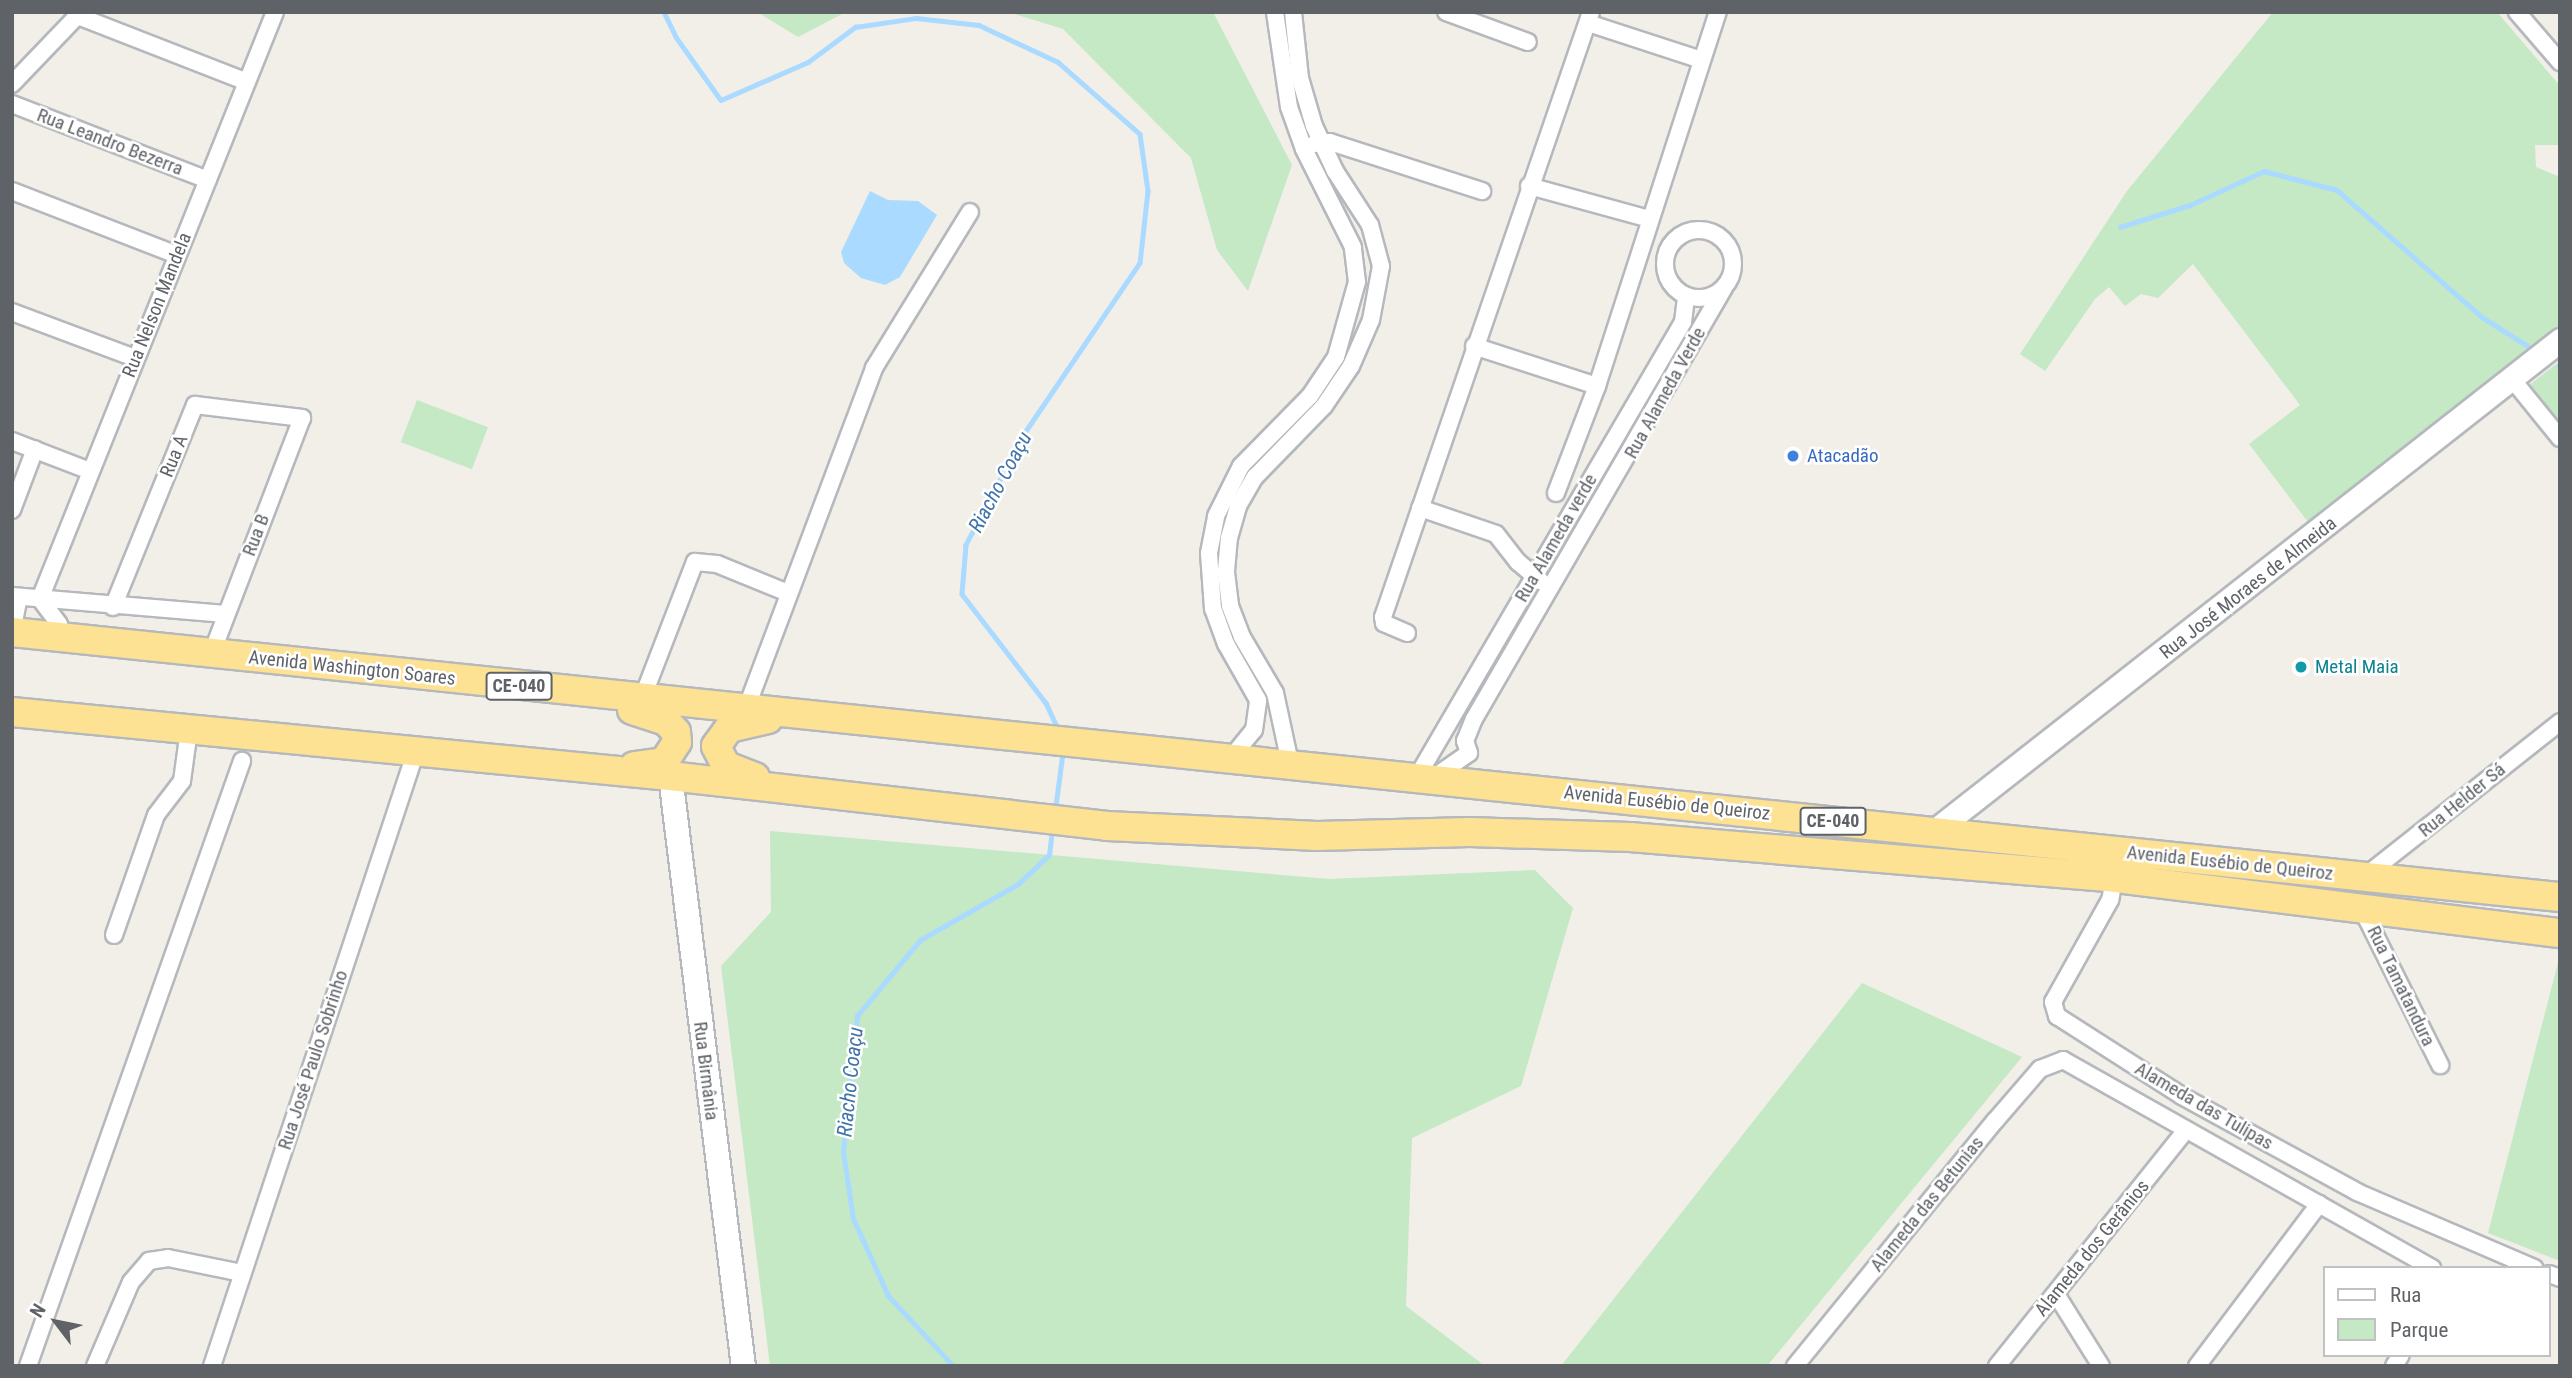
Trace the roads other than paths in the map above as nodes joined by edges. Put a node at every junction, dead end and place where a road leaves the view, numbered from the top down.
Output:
1 (275, 12) edge
2 (1275, 12) edge
3 (1293, 12) edge
4 (1446, 12) edge
5 (1718, 12) edge
6 (2517, 12) edge
7 (79, 14) edge
8 (1590, 18) edge
9 (1528, 42) dead end
10 (1701, 60) junction
11 (2560, 62) edge
12 (247, 82) junction
13 (12, 84) edge
14 (12, 104) edge
15 (1320, 142) junction
16 (1304, 149) junction
17 (208, 180) junction
18 (1529, 186) junction
19 (12, 191) edge
20 (1482, 191) dead end
21 (970, 212) dead end
22 (1363, 213) junction
23 (1650, 219) junction
24 (1344, 225) junction
25 (1376, 238) junction
26 (1353, 247) junction
27 (177, 255) junction
28 (1357, 282) junction
29 (1380, 284) junction
30 (1724, 288) junction
31 (1686, 296) junction
32 (12, 312) edge
33 (1351, 314) junction
34 (1371, 320) junction
35 (2560, 340) edge
36 (1474, 346) junction
37 (2560, 357) edge
38 (135, 358) junction
39 (2516, 384) junction
40 (1597, 386) junction
41 (302, 418) joint
42 (2560, 438) edge
43 (12, 440) edge
44 (35, 449) junction
45 (90, 471) junction
46 (1556, 493) dead end
47 (1420, 508) junction
48 (12, 510) edge
49 (1534, 576) junction
50 (1552, 588) junction
51 (788, 593) junction
52 (16, 597) edge
53 (40, 599) junction
54 (113, 607) junction
55 (226, 614) junction
56 (12, 632) edge
57 (1407, 633) dead end
58 (56, 638) junction
59 (212, 653) junction
60 (605, 695) junction
61 (642, 699) junction
62 (746, 709) junction
63 (12, 712) edge
64 (794, 715) junction
65 (2560, 722) edge
66 (189, 730) junction
67 (2058, 744) junction
68 (1107, 746) joint
69 (415, 754) junction
70 (1231, 758) junction
71 (242, 761) dead end
72 (1290, 763) junction
73 (600, 770) junction
74 (670, 776) junction
75 (1425, 778) junction
76 (784, 789) junction
77 (1933, 832) junction
78 (1982, 837) junction
79 (2092, 848) junction
80 (2364, 877) junction
81 (2116, 878) junction
82 (2560, 897) edge
83 (2361, 907) junction
84 (2560, 933) edge
85 (114, 935) dead end
86 (2440, 1065) dead end
87 (2186, 1130) junction
88 (2319, 1204) junction
89 (2428, 1266) edge
90 (2529, 1266) edge
91 (242, 1273) junction
92 (2056, 1294) junction
93 (28, 1366) edge
94 (95, 1366) edge
95 (212, 1366) edge
96 (743, 1366) edge
97 (1795, 1366) edge
98 (1997, 1366) edge
99 (2101, 1366) edge
100 (2197, 1366) edge

1 - 12 street, Rua Nelson Mandela
2 - 16 street
3 - 15 street
4 - 9 street
5 - 10 street
6 - 11 street
7 - 12 street
7 - 13 street
8 - 10 street
8 - 18 street
10 - 23 street
12 - 17 street, Rua Nelson Mandela
14 - 17 street, Rua Leandro Bezerra
15 - 16 street
15 - 20 street
15 - 22 street
16 - 24 street
17 - 27 street, Rua Nelson Mandela
18 - 23 street
18 - 36 street
19 - 27 street
21 - 51 street
22 - 24 street
22 - 25 street
23 - 40 street
24 - 26 street
25 - 26 street
25 - 29 street
26 - 28 street
27 - 38 street, Rua Nelson Mandela
28 - 29 street
28 - 33 street
29 - 34 street
30 - 31 street
30 - 31 street
30 - 50 street, Rua Alameda Verde
31 - 49 street, Rua Alameda verde
32 - 38 street
33 - 34 street
33 - 70 street
34 - 72 street
35 - 39 street, Rua José Moraes de Almeida
36 - 40 street
36 - 47 street
37 - 39 street, Rua José Moraes de Almeida
38 - 45 street, Rua Nelson Mandela
39 - 42 street
39 - 67 street, Rua José Moraes de Almeida
40 - 46 street
41 - 54 street, Rua A
41 - 55 street, Rua B
43 - 44 street
44 - 45 street
44 - 48 street
45 - 53 street, Rua Nelson Mandela
47 - 49 street
47 - 57 street
49 - 50 street
49 - 75 street, Rua Alameda verde
50 - 75 street, Rua Alameda Verde
51 - 61 street
51 - 62 street
52 - 53 street
52 - 56 street
53 - 54 street
53 - 58 street
54 - 55 street
55 - 59 street, Rua B
56 - 58 highway, Avenida Washington Soares / CE-040
58 - 59 highway, Avenida Washington Soares / CE-040
59 - 60 highway, Avenida Washington Soares / CE-040
60 - 61 highway, Avenida Washington Soares / CE-040
60 - 73 highway
61 - 62 highway, Avenida Washington Soares / CE-040
62 - 64 highway, Avenida Washington Soares / CE-040
63 - 66 highway, CE-040
64 - 68 highway, Avenida Washington Soares / CE-040
64 - 76 highway
65 - 80 street, Rua Helder Sá
66 - 69 highway, CE-040
66 - 85 street
67 - 77 street, Rua José Moraes de Almeida
67 - 78 street, Rua José Moraes de Almeida
68 - 70 highway, Avenida Eusébio de Queiroz / CE-040
69 - 73 highway, CE-040
69 - 91 street, Rua José Paulo Sobrinho
70 - 72 highway, Avenida Eusébio de Queiroz / CE-040
71 - 93 street
72 - 75 highway, Avenida Eusébio de Queiroz / CE-040
73 - 74 highway, CE-040
74 - 76 highway, CE-040
74 - 96 street, Rua Birmânia
75 - 77 highway, Avenida Eusébio de Queiroz / CE-040
76 - 81 highway, Avenida Eusébio de Queiroz / CE-040
77 - 78 highway, Avenida Eusébio de Queiroz / CE-040
78 - 79 highway, Avenida Eusébio de Queiroz / CE-040
79 - 80 highway, Avenida Eusébio de Queiroz / CE-040
79 - 81 street
80 - 82 highway, Avenida Eusébio de Queiroz / CE-040
81 - 83 highway, Avenida Eusébio de Queiroz / CE-040
81 - 90 street, Alameda das Tulipas
83 - 84 highway, Avenida Eusébio de Queiroz / CE-040
83 - 86 street, Rua Tamatandura
87 - 88 street
87 - 92 street, Alameda dos Gerânios
87 - 97 street, Alameda das Betunias
88 - 89 street
88 - 100 street
91 - 94 street
91 - 95 street, Rua José Paulo Sobrinho
92 - 98 street, Alameda dos Gerânios
92 - 99 street

